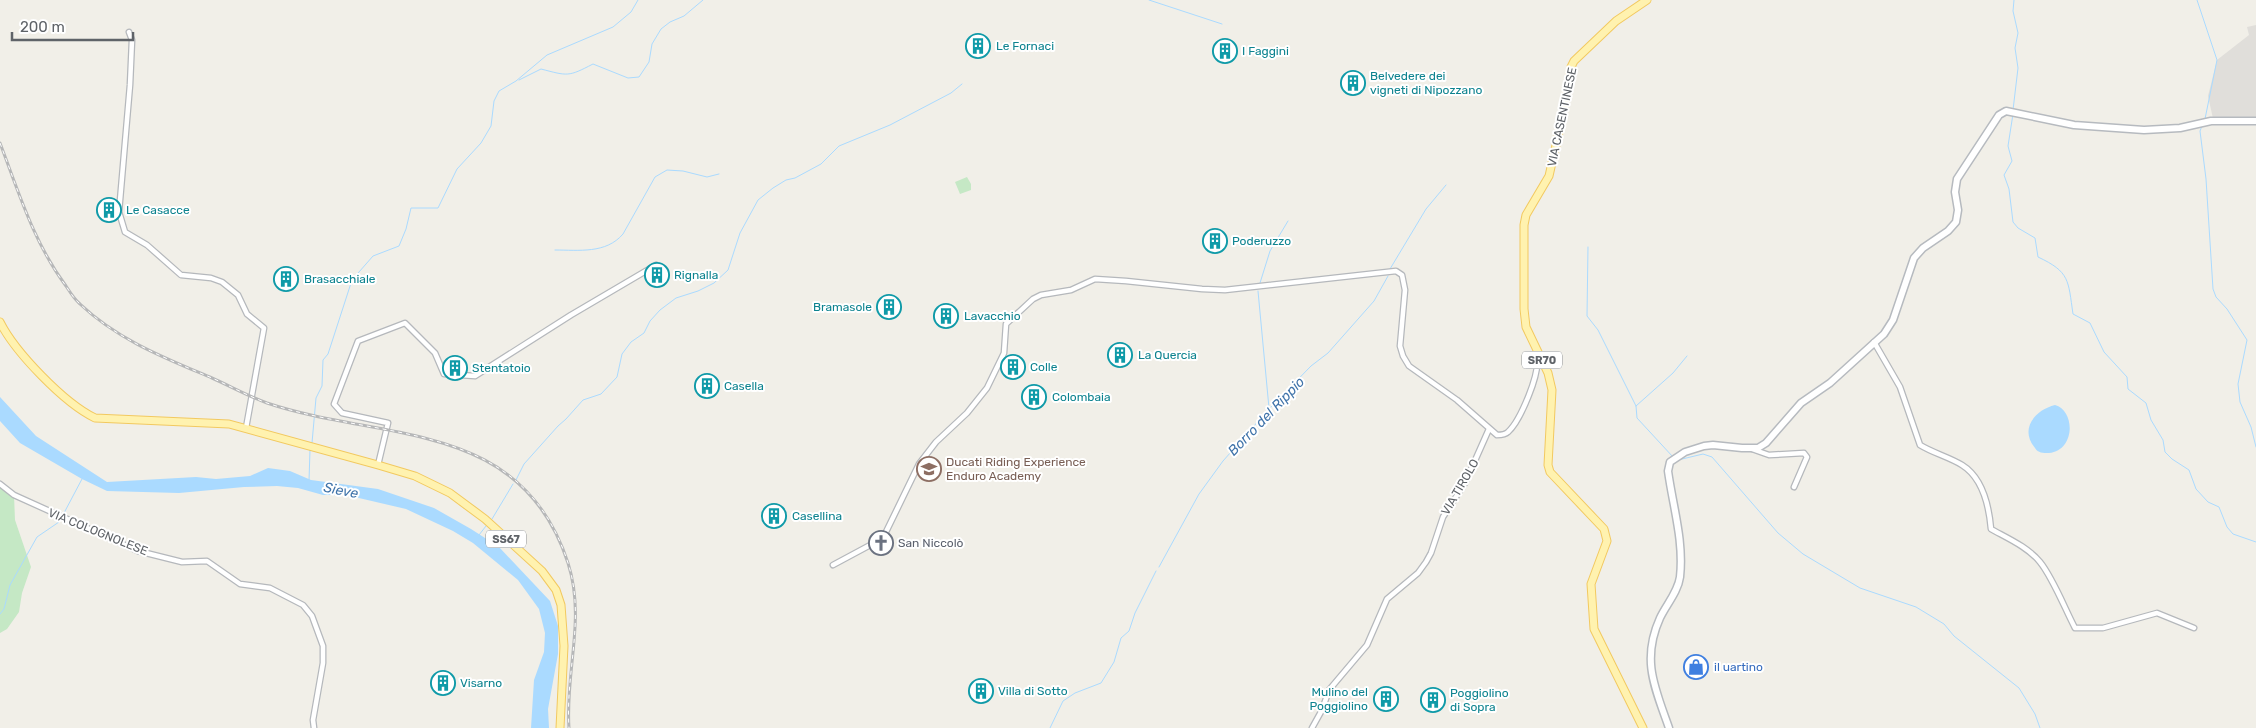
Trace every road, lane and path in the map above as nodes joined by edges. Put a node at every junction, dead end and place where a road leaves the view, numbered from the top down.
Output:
1 (1646, 0) edge
2 (128, 32) dead end
3 (2256, 121) edge
4 (656, 265) dead end
5 (0, 322) edge
6 (1874, 342) junction
7 (1539, 353) junction
8 (246, 428) junction
9 (1489, 429) junction
10 (1748, 448) junction
11 (378, 465) junction
12 (0, 484) edge
13 (1794, 487) dead end
14 (833, 565) dead end
15 (2194, 628) dead end
16 (314, 728) edge
17 (560, 728) edge
18 (1312, 728) edge
19 (1643, 728) edge
20 (1668, 728) edge

1 - 7 main road, VIA CASENTINESE / SR70
2 - 8 street
3 - 6 main road
4 - 11 street
5 - 8 main road, SS67
6 - 10 main road
6 - 15 street
7 - 9 street
7 - 19 main road, VIA CASENTINESE / SR70
8 - 11 main road, SS67
9 - 14 street
9 - 18 street, VIA TIROLO
10 - 13 street
10 - 20 main road
11 - 17 main road, SS67
12 - 16 street, VIA COLOGNOLESE

